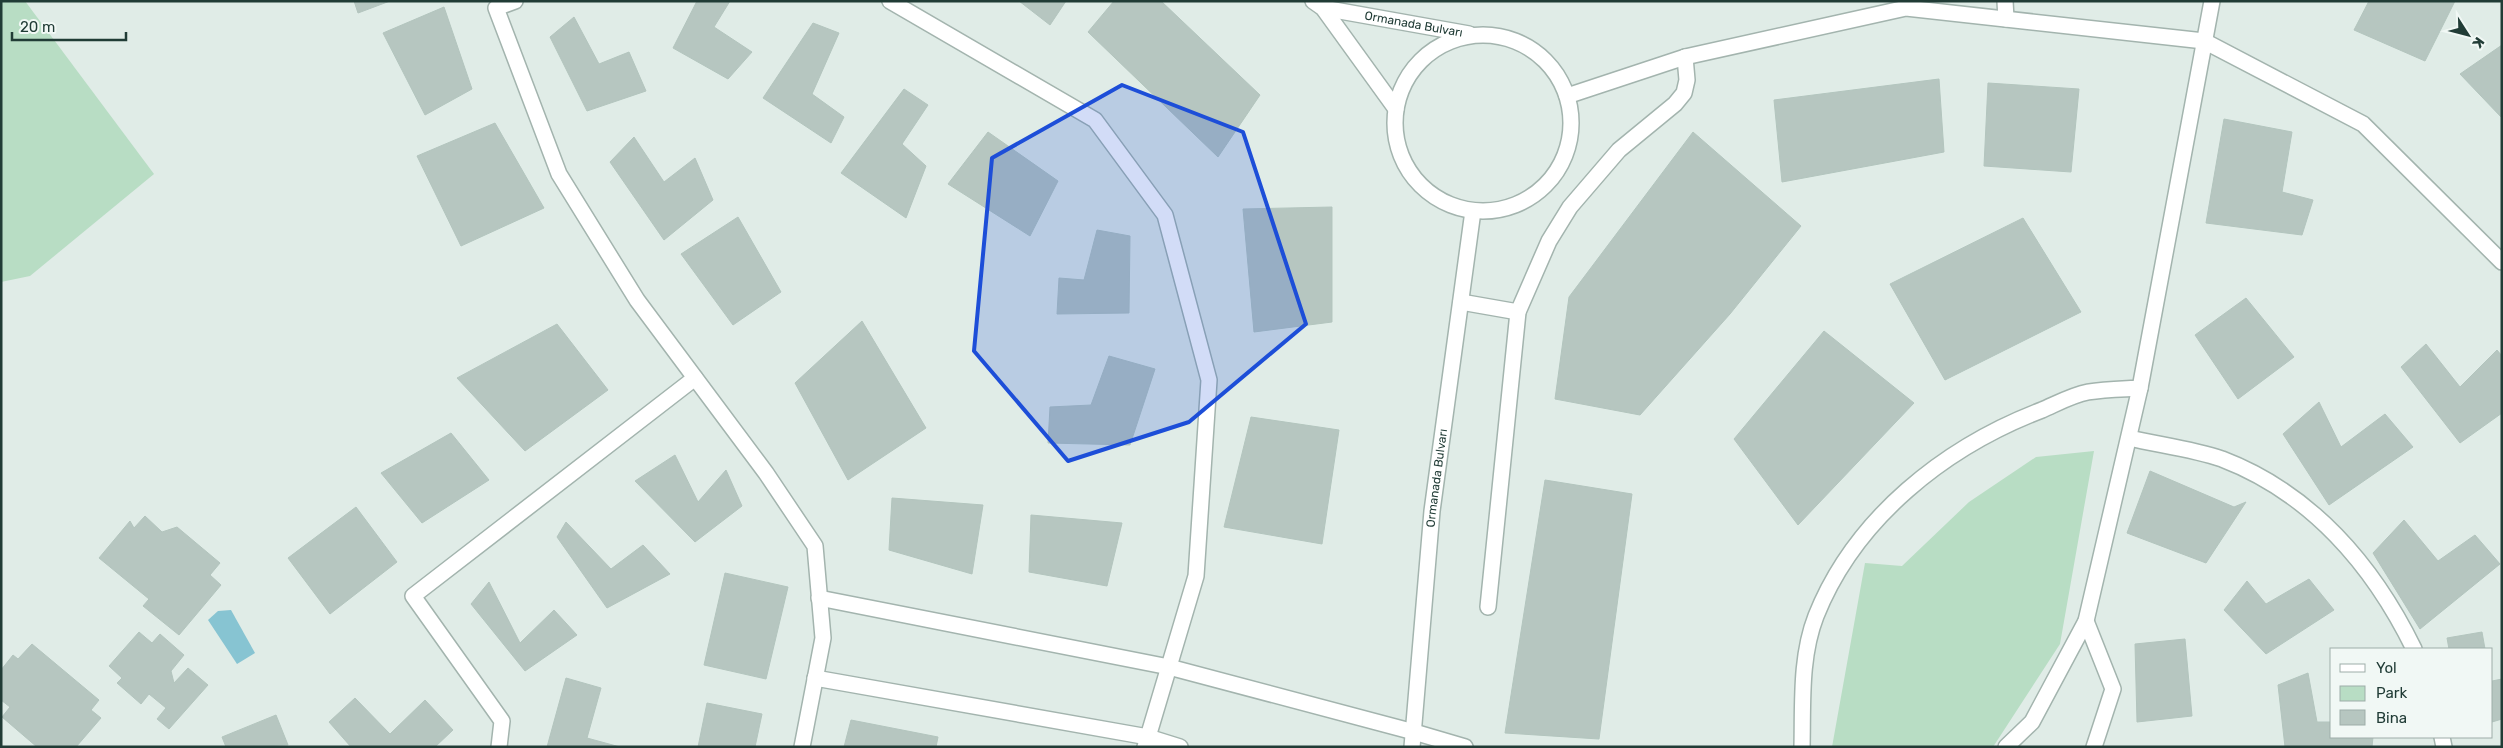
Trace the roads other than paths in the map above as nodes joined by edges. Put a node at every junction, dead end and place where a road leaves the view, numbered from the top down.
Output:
1 (515, 1) edge
2 (890, 1) edge
3 (2005, 1) edge
4 (2212, 1) edge
5 (1907, 4) edge
6 (1318, 5) edge
7 (2006, 19) junction
8 (1475, 35) junction
9 (2204, 41) junction
10 (1685, 57) junction
11 (1567, 96) junction
12 (1396, 109) junction
13 (1474, 211) junction
14 (2502, 262) edge
15 (1461, 302) junction
16 (1518, 312) junction
17 (695, 378) junction
18 (2140, 388) junction
19 (2129, 438) junction
20 (820, 598) junction
21 (1488, 607) dead end
22 (2086, 621) junction
23 (2414, 648) edge
24 (1169, 667) junction
25 (815, 678) junction
26 (1413, 739) edge
27 (1147, 742) edge
28 (499, 747) edge
29 (802, 747) edge
30 (1180, 747) edge
31 (1465, 747) edge
32 (1802, 747) edge
33 (2006, 747) edge
34 (2094, 747) edge

1 - 17 street
2 - 24 street
3 - 7 street
4 - 9 street
5 - 7 street
5 - 10 street
6 - 8 street, Ormanada Bulvarı
6 - 12 street, Ormanada Bulvarı
7 - 9 street
8 - 11 street
8 - 12 street
9 - 14 street
9 - 18 street
10 - 11 street
10 - 16 street
11 - 13 street
12 - 13 street
13 - 15 street, Ormanada Bulvarı
15 - 16 street
15 - 26 street, Ormanada Bulvarı
16 - 21 street
17 - 20 street
17 - 28 street
18 - 19 street
18 - 32 street
19 - 22 street
19 - 23 street
20 - 24 street
20 - 25 street
22 - 33 street
22 - 34 street
24 - 26 street
24 - 27 street
25 - 27 street
25 - 29 street
26 - 31 street
27 - 30 street

